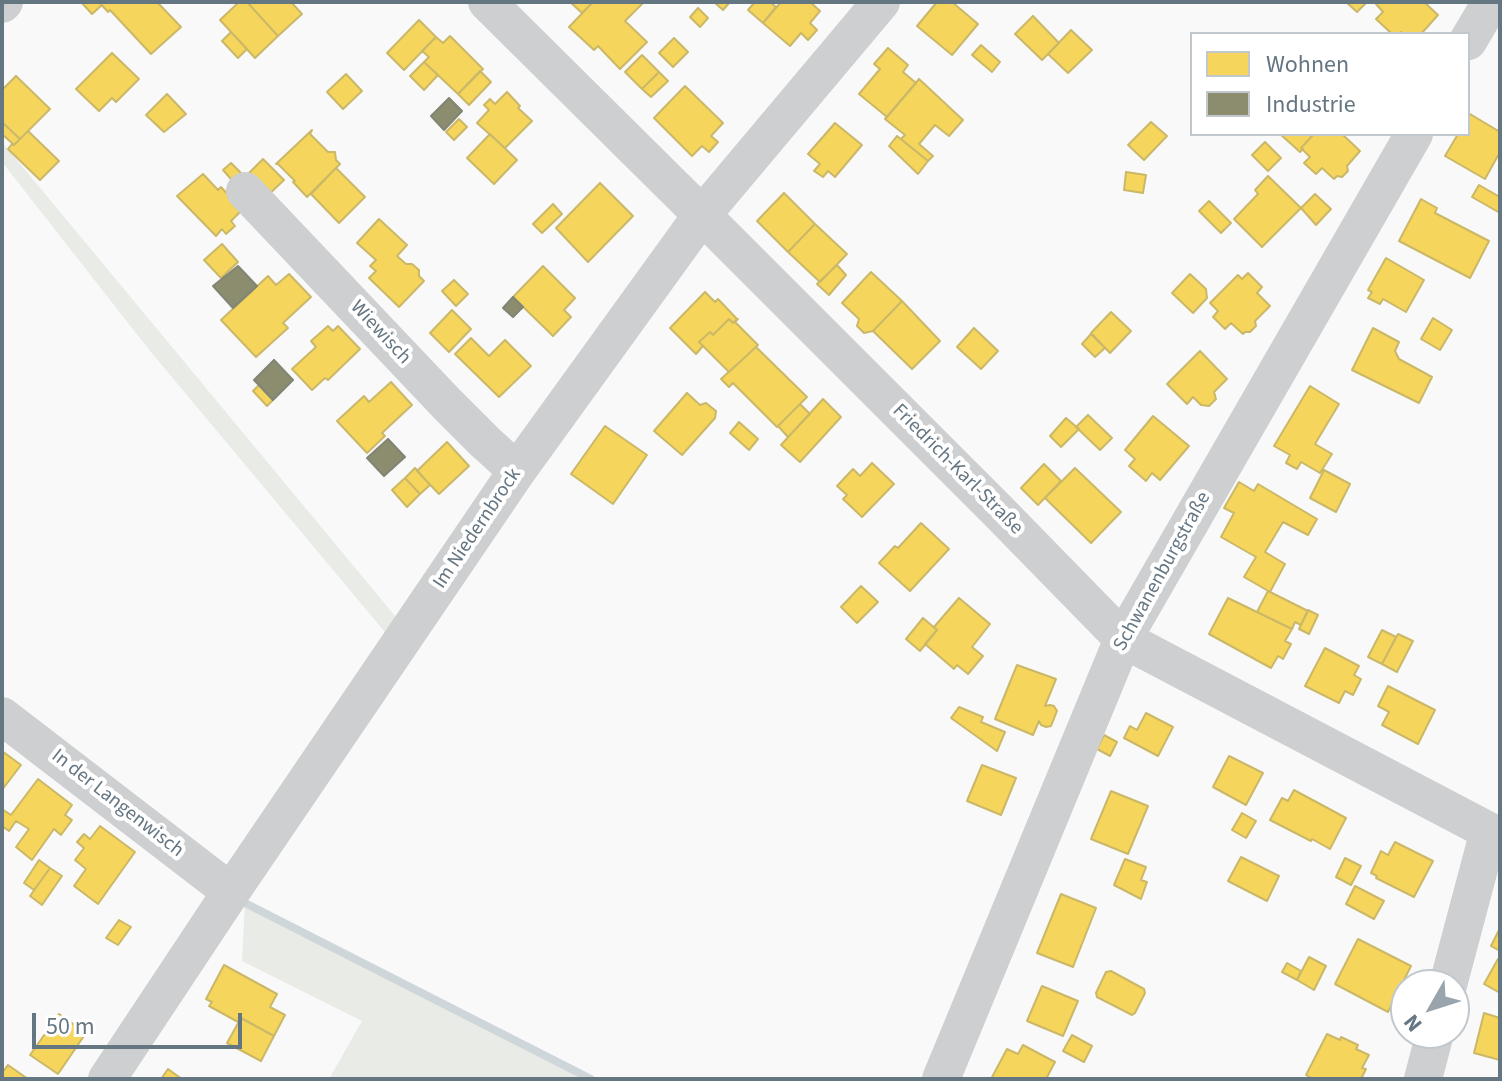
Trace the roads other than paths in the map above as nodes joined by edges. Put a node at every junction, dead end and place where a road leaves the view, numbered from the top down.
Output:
1 (487, 2) edge
2 (881, 2) edge
3 (1491, 2) edge
4 (1470, 38) edge
5 (1413, 136) edge
6 (245, 191) dead end
7 (702, 215) junction
8 (517, 471) junction
9 (1123, 639) junction
10 (2, 716) edge
11 (1495, 834) edge
12 (231, 892) junction
13 (1453, 969) edge
14 (1431, 1049) edge
15 (107, 1079) edge
16 (941, 1079) edge
17 (1423, 1079) edge

1 - 7 street, Friedrich-Karl-Straße
2 - 7 street, Im Niedernbrock
3 - 4 street
5 - 9 street, Schwanenburgstraße
6 - 8 street, Wiewisch
7 - 8 street, Im Niedernbrock
7 - 9 street, Friedrich-Karl-Straße
8 - 12 street, Im Niedernbrock
9 - 11 street, Friedrich-Karl-Straße
9 - 16 street, Schwanenburgstraße
10 - 12 street, In der Langenwisch
11 - 13 street
12 - 15 street, Im Niedernbrock
14 - 17 street

